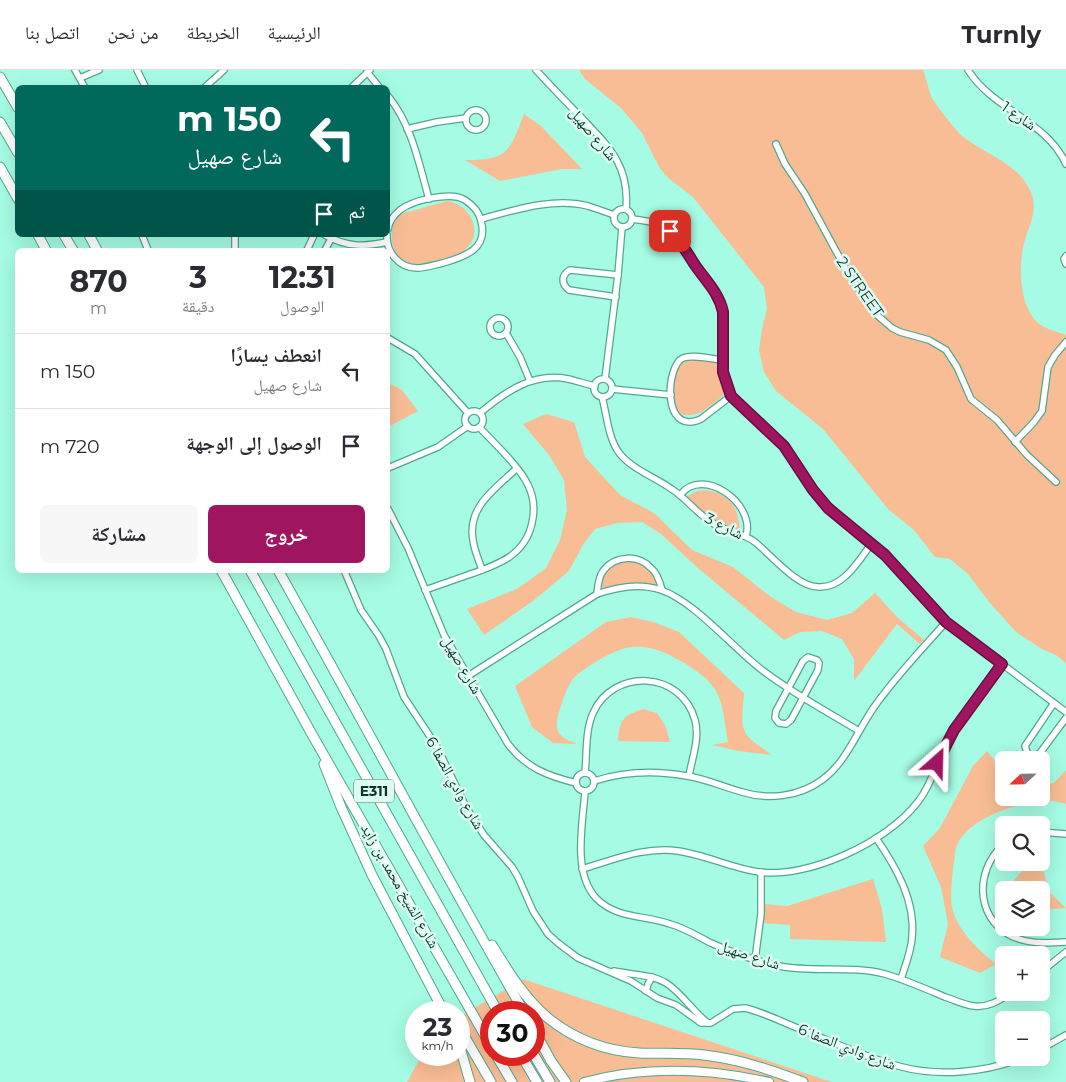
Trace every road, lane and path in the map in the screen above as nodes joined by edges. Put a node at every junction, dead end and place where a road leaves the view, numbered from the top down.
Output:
1 (75, 70) edge
2 (137, 70) edge
3 (224, 70) edge
4 (536, 70) edge
5 (968, 70) edge
6 (369, 71) edge
7 (90, 73) edge
8 (0, 77) edge
9 (144, 85) edge
10 (207, 85) edge
11 (354, 85) edge
12 (378, 85) edge
13 (390, 99) edge
14 (15, 103) edge
15 (466, 118) dead end
16 (0, 122) edge
17 (408, 129) junction
18 (776, 144) dead end
19 (15, 148) edge
20 (1066, 164) edge
21 (0, 167) edge
22 (15, 194) edge
23 (429, 199) junction
24 (626, 208) junction
25 (614, 216) junction
26 (481, 219) junction
27 (632, 219) junction
28 (390, 224) edge
29 (622, 227) junction
30 (65, 237) edge
31 (90, 237) edge
32 (328, 237) edge
33 (387, 237) edge
34 (331, 239) junction
35 (387, 242) junction
36 (72, 248) edge
37 (97, 248) edge
38 (327, 248) edge
39 (389, 248) edge
40 (390, 250) edge
41 (1066, 256) edge
42 (1066, 264) edge
43 (618, 275) junction
44 (616, 297) junction
45 (506, 334) dead end
46 (390, 339) edge
47 (1066, 342) edge
48 (722, 360) junction
49 (605, 379) junction
50 (530, 381) junction
51 (594, 386) junction
52 (612, 389) junction
53 (671, 395) junction
54 (602, 396) junction
55 (731, 396) junction
56 (468, 413) junction
57 (480, 413) junction
58 (468, 426) junction
59 (479, 427) junction
60 (1015, 442) junction
61 (390, 467) edge
62 (516, 469) junction
63 (1056, 482) dead end
64 (680, 495) junction
65 (390, 514) edge
66 (746, 536) junction
67 (872, 543) junction
68 (482, 570) junction
69 (224, 573) edge
70 (252, 573) edge
71 (280, 573) edge
72 (345, 573) edge
73 (425, 590) junction
74 (662, 590) junction
75 (597, 594) junction
76 (946, 622) junction
77 (1002, 664) junction
78 (468, 676) junction
79 (788, 688) junction
80 (804, 697) junction
81 (1054, 703) junction
82 (1066, 712) edge
83 (1066, 718) edge
84 (859, 731) junction
85 (314, 738) junction
86 (585, 773) junction
87 (689, 776) junction
88 (594, 781) junction
89 (576, 783) junction
90 (585, 791) junction
91 (1050, 833) edge
92 (1066, 834) edge
93 (876, 838) junction
94 (995, 854) edge
95 (582, 870) junction
96 (761, 872) junction
97 (468, 916) junction
98 (1066, 942) edge
99 (1066, 952) edge
100 (755, 960) junction
101 (1050, 965) edge
102 (600, 968) junction
103 (652, 978) junction
104 (901, 979) junction
105 (434, 990) junction
106 (646, 991) junction
107 (488, 994) junction
108 (681, 997) junction
109 (439, 1001) edge
110 (442, 1001) edge
111 (492, 1001) edge
112 (493, 1001) edge
113 (518, 1001) edge
114 (997, 1001) edge
115 (676, 1005) junction
116 (708, 1023) junction
117 (480, 1027) edge
118 (1066, 1035) edge
119 (1050, 1044) edge
120 (470, 1046) edge
121 (545, 1050) edge
122 (465, 1066) edge
123 (503, 1066) edge
124 (528, 1066) edge
125 (541, 1066) edge
126 (995, 1066) edge
127 (470, 1082) edge
128 (491, 1082) edge
129 (512, 1082) edge
130 (537, 1082) edge
131 (550, 1082) edge
132 (566, 1082) edge
133 (584, 1082) edge
134 (769, 1082) edge
135 (804, 1082) edge

1 - 7 street
2 - 9 street
3 - 10 street
4 - 24 street, شارع صهيل
5 - 20 street, شارع 1
6 - 11 street
6 - 12 street
8 - 14 highway
13 - 17 street
15 - 17 street
16 - 19 highway
17 - 23 street
18 - 60 street, 2 STREET
21 - 22 highway
23 - 26 street
23 - 28 street
24 - 25 street
24 - 27 street
25 - 26 street
25 - 29 street
26 - 40 street
27 - 29 street
27 - 48 street
29 - 43 street
30 - 36 highway
31 - 37 highway
32 - 34 street
33 - 35 street
34 - 35 street
34 - 38 street
35 - 39 street
41 - 42 street
43 - 44 street
43 - 44 street
44 - 49 street
45 - 50 street
46 - 56 street
47 - 60 street
48 - 53 street
48 - 55 street
49 - 51 street
49 - 52 street
50 - 51 street
50 - 57 street
51 - 54 street
52 - 53 street
52 - 54 street
53 - 55 street
54 - 64 street, 3 شارع
55 - 67 street
56 - 57 street
56 - 58 street
57 - 59 street
58 - 59 street
58 - 61 street
59 - 62 street
60 - 63 street, 2 STREET
62 - 68 street
62 - 68 street
64 - 66 street, 3 شارع
64 - 66 street
65 - 73 street, شارع صهيل
66 - 67 street, 3 شارع
67 - 76 street
68 - 73 street
69 - 85 highway, شارع الشيخ محمد بن زايد / E311
70 - 107 highway, شارع الشيخ محمد بن زايد / E311
71 - 97 highway
72 - 102 street, شارع وادي الصفا 6
73 - 78 street, شارع صهيل
74 - 75 street
74 - 75 street
74 - 79 street
75 - 78 street
76 - 77 street
76 - 84 street
77 - 81 street
77 - 93 street
78 - 89 street, شارع صهيل
79 - 80 street
79 - 80 street
79 - 80 street
80 - 84 street
81 - 82 street
81 - 83 street
84 - 87 street
85 - 105 highway
85 - 117 highway, شارع الشيخ محمد بن زايد / E311
86 - 87 street
86 - 88 street
86 - 89 street
87 - 88 street
88 - 90 street
89 - 90 street
90 - 95 street, شارع صهيل
91 - 92 street
93 - 96 street
93 - 104 street
94 - 98 street
95 - 96 street
95 - 100 street, شارع صهيل
96 - 100 street
97 - 113 highway
97 - 135 highway
99 - 101 street
100 - 104 street, شارع صهيل
102 - 103 street, شارع وادي الصفا 6
102 - 106 street, شارع وادي الصفا 6
103 - 106 street
103 - 108 street, شارع وادي الصفا 6
104 - 114 street, شارع صهيل
105 - 109 highway
105 - 110 highway
106 - 115 street, شارع وادي الصفا 6
107 - 111 highway, شارع الشيخ محمد بن زايد / E311
107 - 112 highway
108 - 115 street
108 - 116 street, شارع وادي الصفا 6
115 - 116 street, شارع وادي الصفا 6
116 - 126 street, شارع وادي الصفا 6
118 - 119 street
120 - 128 highway
121 - 132 highway
122 - 127 highway
123 - 129 highway
124 - 130 highway
125 - 131 highway
133 - 134 main road

